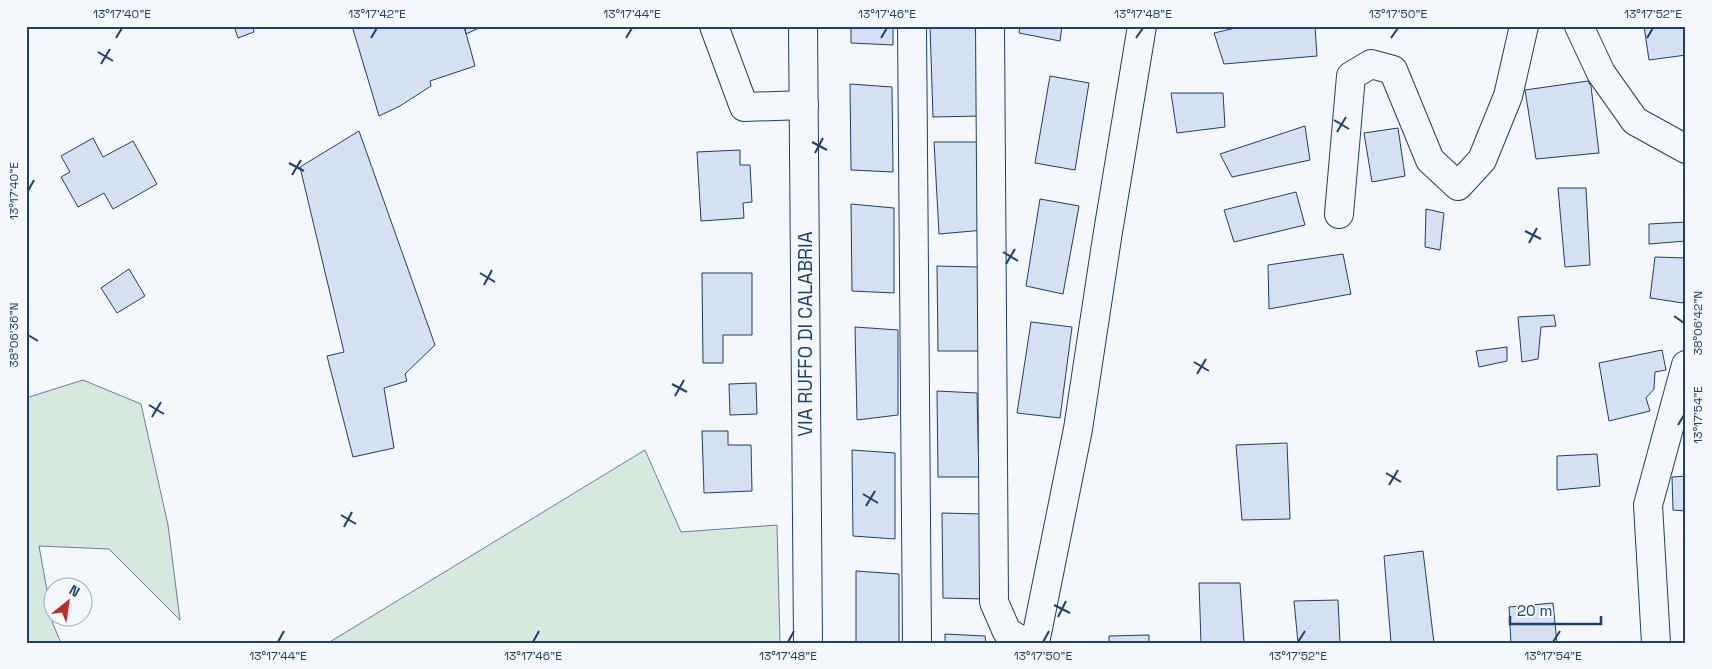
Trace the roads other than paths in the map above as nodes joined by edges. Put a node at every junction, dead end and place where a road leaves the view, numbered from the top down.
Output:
1 (714, 26) edge
2 (803, 26) edge
3 (912, 26) edge
4 (990, 26) edge
5 (1142, 26) edge
6 (1524, 26) edge
7 (1579, 26) edge
8 (804, 105) junction
9 (1686, 149) edge
10 (1339, 214) dead end
11 (1686, 365) edge
12 (808, 643) edge
13 (917, 643) edge
14 (1026, 643) edge
15 (1035, 643) edge
16 (1656, 643) edge

1 - 8 street
2 - 8 street, VIA RUFFO DI CALABRIA
3 - 13 street
4 - 14 street
5 - 15 street
6 - 10 street
7 - 9 street
8 - 12 street, VIA RUFFO DI CALABRIA
11 - 16 street

